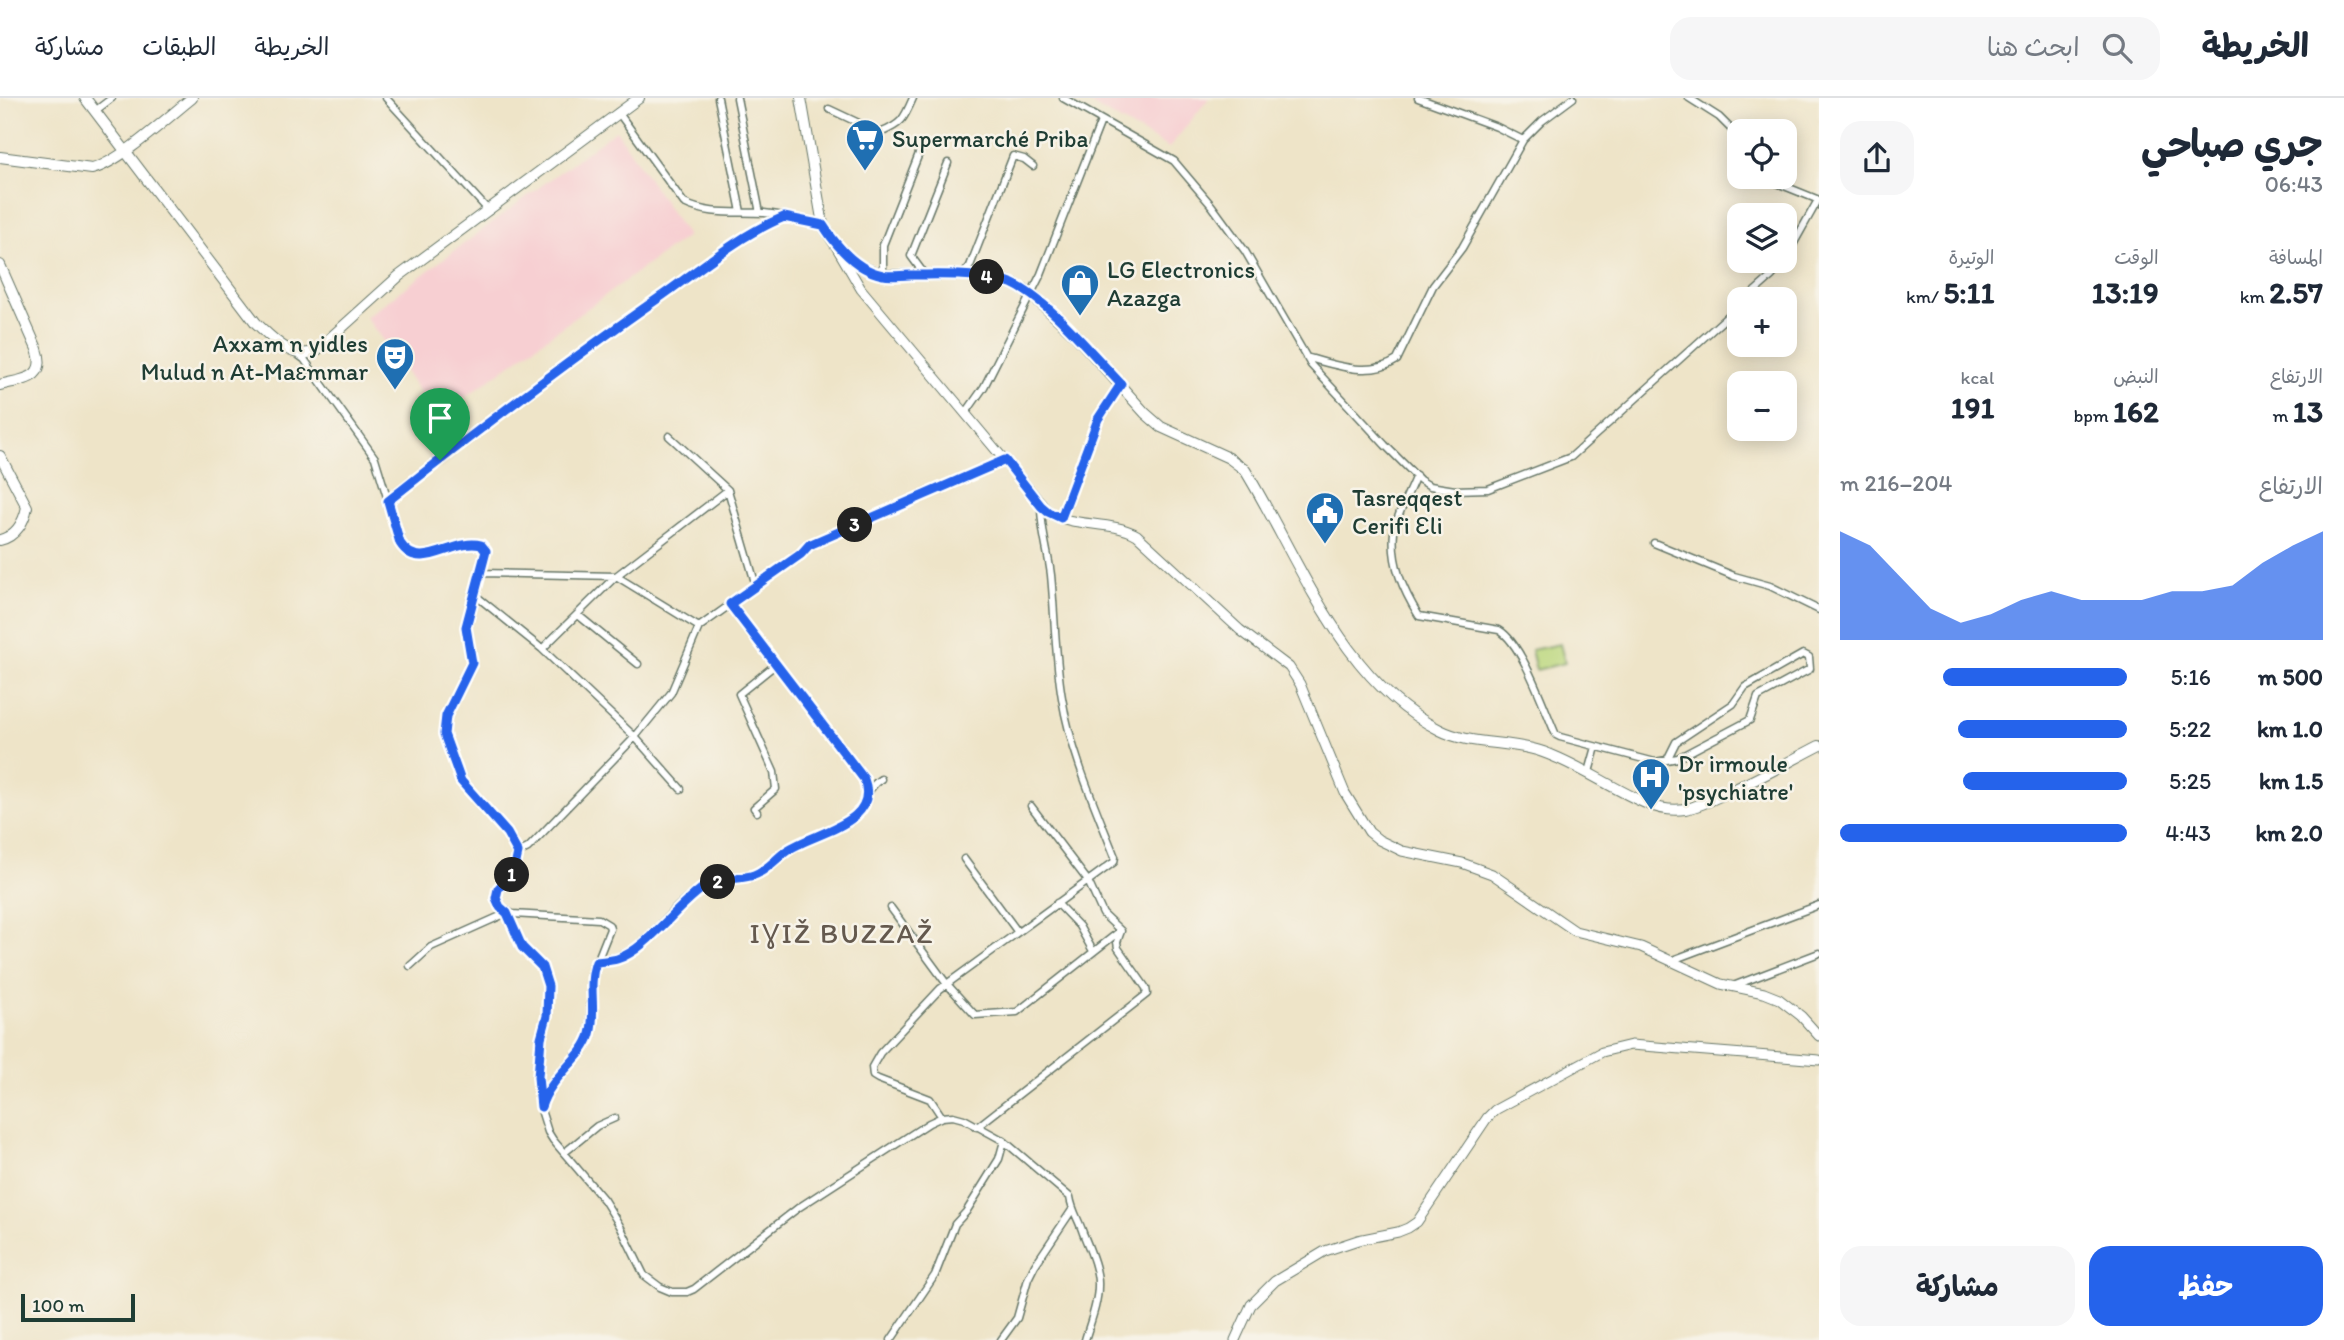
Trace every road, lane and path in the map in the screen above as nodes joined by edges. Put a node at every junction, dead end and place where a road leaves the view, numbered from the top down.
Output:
1 (85, 98) edge
2 (112, 98) edge
3 (192, 98) edge
4 (386, 98) edge
5 (639, 98) edge
6 (718, 98) edge
7 (737, 98) edge
8 (801, 98) edge
9 (913, 98) edge
10 (1063, 98) edge
11 (1418, 98) edge
12 (1573, 98) edge
13 (1689, 98) edge
14 (829, 108) dead end
15 (95, 111) junction
16 (618, 112) junction
17 (1101, 121) junction
18 (1727, 125) edge
19 (1523, 141) junction
20 (920, 151) dead end
21 (124, 152) junction
22 (0, 157) edge
23 (948, 163) dead end
24 (1033, 166) dead end
25 (1792, 189) edge
26 (1819, 200) edge
27 (489, 211) junction
28 (1812, 211) junction
29 (741, 212) junction
30 (760, 213) junction
31 (784, 217) junction
32 (1819, 219) edge
33 (823, 225) junction
34 (1797, 237) edge
35 (835, 244) junction
36 (0, 265) edge
37 (1775, 273) edge
38 (883, 275) junction
39 (925, 275) junction
40 (963, 275) junction
41 (1760, 287) edge
42 (1031, 293) junction
43 (1727, 317) edge
44 (297, 354) junction
45 (1304, 357) junction
46 (0, 384) edge
47 (1121, 384) junction
48 (965, 414) junction
49 (669, 436) dead end
50 (0, 456) edge
51 (1005, 460) junction
52 (1416, 475) junction
53 (728, 491) junction
54 (388, 501) junction
55 (1041, 506) junction
56 (1061, 518) junction
57 (0, 540) edge
58 (1654, 543) dead end
59 (481, 573) junction
60 (616, 576) junction
61 (756, 586) junction
62 (475, 595) junction
63 (730, 604) junction
64 (1819, 610) edge
65 (578, 615) junction
66 (699, 627) junction
67 (542, 649) junction
68 (638, 664) dead end
69 (775, 665) junction
70 (635, 737) junction
71 (1819, 746) edge
72 (1596, 747) junction
73 (1667, 760) junction
74 (1589, 772) junction
75 (881, 779) dead end
76 (681, 789) dead end
77 (868, 789) junction
78 (1031, 806) dead end
79 (757, 812) dead end
80 (518, 853) junction
81 (964, 859) dead end
82 (1088, 881) junction
83 (1057, 903) junction
84 (1819, 905) edge
85 (891, 908) dead end
86 (507, 913) junction
87 (1017, 931) junction
88 (1121, 931) junction
89 (1093, 951) junction
90 (1819, 953) edge
91 (1670, 961) junction
92 (596, 962) junction
93 (410, 966) dead end
94 (946, 983) junction
95 (1732, 986) junction
96 (1819, 1036) edge
97 (1819, 1060) edge
98 (541, 1107) junction
99 (942, 1117) junction
100 (615, 1118) dead end
101 (977, 1127) junction
102 (1004, 1141) junction
103 (564, 1153) junction
104 (1072, 1210) junction
105 (891, 1340) edge
106 (1001, 1340) edge
107 (1084, 1340) edge
108 (1235, 1340) edge

1 - 15 main road
2 - 15 street
3 - 21 main road
4 - 27 street
5 - 16 main road
6 - 29 street
7 - 30 street
8 - 33 main road
9 - 14 street
10 - 17 street
11 - 19 street
12 - 19 street
13 - 18 street
15 - 21 main road
16 - 27 main road
16 - 29 street
17 - 42 street
17 - 45 street
19 - 45 street
20 - 38 street
21 - 22 main road
21 - 44 main road
23 - 39 street
24 - 40 street
25 - 26 street
26 - 28 street
27 - 44 main road
28 - 32 street
28 - 34 street
29 - 30 street
30 - 31 street
31 - 33 street
31 - 54 street
33 - 35 main road
35 - 38 main road
35 - 48 street
36 - 46 main road
37 - 41 street
38 - 39 main road
39 - 40 main road
40 - 42 main road
42 - 47 main road
42 - 48 street
43 - 52 street
44 - 54 street
45 - 52 street
47 - 56 street
47 - 74 main road
48 - 51 street
49 - 53 street
50 - 57 main road
51 - 55 street
51 - 61 street
52 - 72 street
53 - 60 street
53 - 61 street
54 - 59 street
55 - 56 street
55 - 82 street
56 - 91 street
58 - 64 street
59 - 60 street
59 - 62 street
60 - 65 street
60 - 66 street
61 - 63 street
62 - 67 street
62 - 80 street
63 - 66 street
63 - 69 street
65 - 67 street
65 - 68 street
66 - 70 street
67 - 70 street
69 - 77 street
69 - 79 street
70 - 76 street
70 - 80 street
71 - 74 main road
72 - 73 street
72 - 74 street
73 - 73 street
75 - 77 street
77 - 92 street
78 - 82 street
80 - 86 street
81 - 87 street
82 - 83 street
82 - 88 street
83 - 87 street
83 - 89 street
84 - 91 street
85 - 94 street
86 - 92 street
86 - 93 street
86 - 98 street
87 - 94 street
88 - 89 street
88 - 101 street
89 - 94 street
90 - 95 street
91 - 95 street
92 - 98 street
94 - 99 street
95 - 96 street
97 - 108 street
98 - 103 street
99 - 101 street
99 - 103 street
100 - 103 street
101 - 102 street
102 - 104 street
102 - 105 street
104 - 106 street
104 - 107 street

